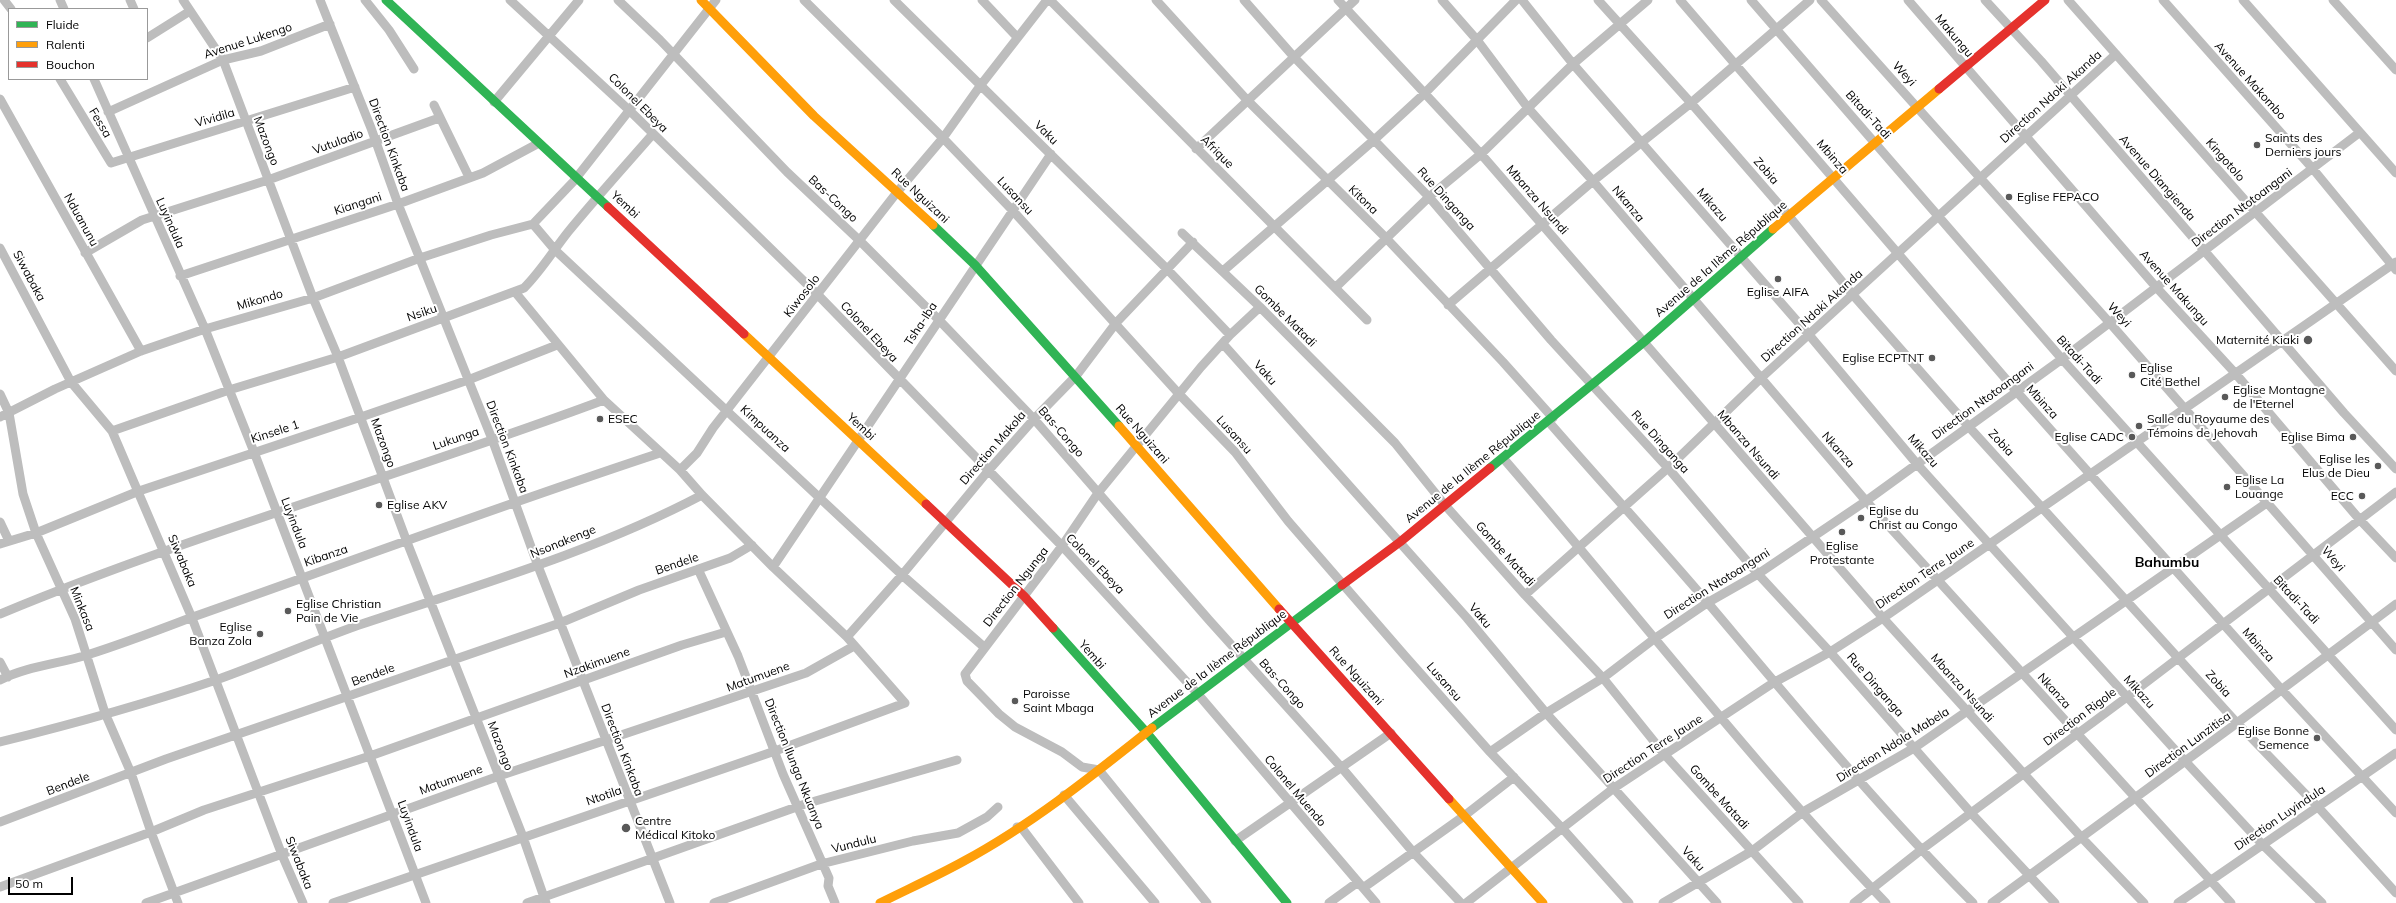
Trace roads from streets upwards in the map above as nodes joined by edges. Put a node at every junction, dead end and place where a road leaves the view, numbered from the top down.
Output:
1 (4, 0) edge
2 (183, 0) edge
3 (320, 0) edge
4 (386, 0) edge
5 (579, 0) edge
6 (618, 0) edge
7 (701, 0) edge
8 (716, 0) edge
9 (804, 0) edge
10 (894, 0) edge
11 (982, 0) edge
12 (1049, 0) edge
13 (1156, 0) edge
14 (1244, 0) edge
15 (1338, 0) edge
16 (1355, 0) edge
17 (1442, 0) edge
18 (1516, 0) edge
19 (1522, 0) edge
20 (1598, 0) edge
21 (1648, 0) edge
22 (1680, 0) edge
23 (1751, 0) edge
24 (1810, 0) edge
25 (1821, 0) edge
26 (1908, 0) edge
27 (1985, 0) edge
28 (2045, 0) edge
29 (2068, 0) edge
30 (2163, 0) edge
31 (2243, 0) edge
32 (2333, 0) edge
33 (367, 1) edge
34 (513, 1) edge
35 (10, 8) edge
36 (709, 8) junction
37 (1346, 9) junction
38 (190, 11) junction
39 (330, 24) junction
40 (1620, 24) junction
41 (1776, 28) junction
42 (2011, 29) junction
43 (148, 36) edge
44 (550, 36) junction
45 (1017, 37) junction
46 (1477, 40) junction
47 (674, 54) junction
48 (2116, 54) junction
49 (1294, 57) junction
50 (223, 60) junction
51 (1573, 64) junction
52 (1736, 64) junction
53 (414, 69) dead end
54 (1966, 69) junction
55 (2396, 70) edge
56 (61, 80) edge
57 (94, 80) edge
58 (980, 86) junction
59 (355, 87) junction
60 (1425, 93) junction
61 (2069, 96) junction
62 (0, 99) edge
63 (1247, 100) junction
64 (494, 102) junction
65 (1692, 103) junction
66 (434, 105) dead end
67 (1528, 108) junction
68 (1918, 108) junction
69 (629, 110) junction
70 (108, 112) junction
71 (439, 118) junction
72 (246, 122) junction
73 (2359, 133) junction
74 (652, 134) junction
75 (2025, 136) junction
76 (943, 138) junction
77 (1374, 140) junction
78 (376, 142) junction
79 (1642, 143) junction
80 (1877, 143) junction
81 (540, 144) junction
82 (1196, 149) junction
83 (1051, 154) junction
84 (1481, 154) junction
85 (127, 156) junction
86 (2313, 169) junction
87 (2396, 173) edge
88 (469, 177) junction
89 (576, 178) junction
90 (1834, 178) junction
91 (1980, 178) junction
92 (268, 180) junction
93 (1593, 180) junction
94 (1326, 181) junction
95 (898, 191) junction
96 (598, 196) junction
97 (1429, 197) junction
98 (398, 204) junction
99 (1014, 212) junction
100 (2255, 213) junction
101 (153, 216) junction
102 (1789, 216) junction
103 (1938, 216) junction
104 (533, 224) junction
105 (1274, 225) junction
106 (1542, 225) junction
107 (1182, 232) dead end
108 (1386, 238) junction
109 (291, 239) junction
110 (860, 241) junction
111 (1192, 242) junction
112 (0, 248) edge
113 (555, 250) junction
114 (2205, 251) junction
115 (85, 253) junction
116 (1898, 253) junction
117 (1741, 257) junction
118 (420, 258) junction
119 (975, 265) junction
120 (2394, 266) edge
121 (1166, 268) junction
122 (1492, 268) junction
123 (1223, 271) junction
124 (180, 276) junction
125 (1336, 287) junction
126 (2156, 287) junction
127 (515, 292) junction
128 (818, 295) junction
129 (1853, 295) junction
130 (313, 298) junction
131 (1694, 300) junction
132 (2336, 303) junction
133 (1448, 305) junction
134 (1260, 307) junction
135 (445, 318) junction
136 (938, 319) junction
137 (1367, 320) dead end
138 (2109, 322) junction
139 (1116, 323) junction
140 (204, 329) junction
141 (1230, 335) junction
142 (1810, 336) junction
143 (2283, 340) junction
144 (1644, 342) junction
145 (557, 345) junction
146 (1224, 345) junction
147 (141, 351) junction
148 (338, 357) junction
149 (770, 358) junction
150 (2062, 358) junction
151 (2396, 371) edge
152 (2235, 373) junction
153 (1076, 376) junction
154 (1760, 379) junction
155 (468, 380) junction
156 (899, 381) junction
157 (71, 382) junction
158 (1592, 386) junction
159 (229, 390) junction
160 (2016, 392) junction
161 (0, 394) edge
162 (1179, 394) junction
163 (604, 400) junction
164 (2186, 408) junction
165 (728, 410) junction
166 (9, 412) junction
167 (0, 417) edge
168 (361, 417) junction
169 (1034, 419) junction
170 (1550, 419) junction
171 (1715, 425) junction
172 (1970, 427) junction
173 (112, 431) junction
174 (492, 439) junction
175 (859, 441) junction
176 (2136, 442) junction
177 (1138, 448) junction
178 (254, 452) junction
179 (660, 453) junction
180 (1503, 458) junction
181 (1917, 464) junction
182 (1668, 468) junction
183 (2396, 469) edge
184 (680, 470) junction
185 (988, 471) junction
186 (2090, 472) junction
187 (383, 478) junction
188 (139, 491) junction
189 (2396, 492) edge
190 (1098, 493) junction
191 (702, 495) junction
192 (819, 496) junction
193 (515, 501) junction
194 (1866, 501) junction
195 (2268, 502) junction
196 (1444, 504) junction
197 (2043, 506) junction
198 (1622, 507) junction
199 (277, 511) junction
200 (2360, 520) junction
201 (945, 521) junction
202 (0, 522) edge
203 (36, 533) junction
204 (2221, 536) junction
205 (1812, 538) junction
206 (9, 541) junction
207 (407, 542) junction
208 (1400, 542) junction
209 (0, 544) edge
210 (1990, 544) junction
211 (752, 545) junction
212 (1062, 546) junction
213 (1577, 547) junction
214 (165, 552) junction
215 (2313, 555) junction
216 (2396, 558) edge
217 (538, 566) junction
218 (773, 567) junction
219 (2174, 568) junction
220 (698, 569) junction
221 (1758, 574) junction
222 (902, 575) junction
223 (302, 577) junction
224 (1938, 580) junction
225 (1344, 584) junction
226 (61, 589) junction
227 (2269, 589) junction
228 (1524, 594) junction
229 (1024, 596) junction
230 (430, 601) junction
231 (2126, 602) junction
232 (1708, 603) junction
233 (2396, 604) edge
234 (0, 614) edge
235 (192, 618) junction
236 (1883, 618) junction
237 (2371, 622) junction
238 (560, 623) junction
239 (1291, 623) junction
240 (2223, 624) junction
241 (726, 632) junction
242 (326, 637) junction
243 (847, 637) junction
244 (2074, 638) junction
245 (1654, 639) junction
246 (854, 646) junction
247 (984, 647) junction
248 (2396, 650) edge
249 (1830, 652) junction
250 (2330, 654) junction
251 (87, 655) junction
252 (2178, 658) junction
253 (453, 659) junction
254 (1244, 659) junction
255 (0, 662) edge
256 (2021, 672) junction
257 (4, 678) edge
258 (1603, 678) junction
259 (216, 680) junction
260 (583, 681) junction
261 (1773, 683) junction
262 (2282, 690) junction
263 (752, 692) junction
264 (1197, 693) junction
265 (347, 697) junction
266 (2127, 697) junction
267 (1968, 712) junction
268 (105, 713) junction
269 (1546, 713) junction
270 (1723, 718) junction
271 (477, 719) junction
272 (2237, 724) junction
273 (2396, 730) edge
274 (1147, 733) junction
275 (2077, 733) junction
276 (1391, 734) junction
277 (238, 736) junction
278 (606, 740) junction
279 (0, 742) edge
280 (1914, 748) junction
281 (775, 751) junction
282 (1490, 752) junction
283 (2396, 753) edge
284 (1665, 755) junction
285 (370, 756) junction
286 (957, 760) dead end
287 (2185, 761) junction
288 (1342, 768) junction
289 (1100, 770) junction
290 (131, 773) junction
291 (2024, 774) junction
292 (499, 776) junction
293 (1514, 777) junction
294 (2363, 778) junction
295 (1859, 780) junction
296 (1614, 788) junction
297 (259, 793) junction
298 (1064, 795) junction
299 (2136, 797) junction
300 (629, 800) junction
301 (1289, 803) junction
302 (797, 807) junction
303 (998, 807) dead end
304 (2318, 807) junction
305 (1804, 812) junction
306 (1971, 813) junction
307 (2396, 813) edge
308 (394, 814) junction
309 (1464, 816) junction
310 (0, 822) edge
311 (1017, 827) junction
312 (1562, 828) junction
313 (151, 832) junction
314 (523, 838) junction
315 (2082, 838) junction
316 (1235, 840) junction
317 (2262, 844) junction
318 (1921, 850) junction
319 (1752, 851) junction
320 (1413, 852) junction
321 (282, 855) junction
322 (653, 859) junction
323 (821, 864) junction
324 (1512, 868) junction
325 (414, 874) junction
326 (2029, 875) junction
327 (2211, 879) junction
328 (1698, 882) junction
329 (1361, 885) junction
330 (0, 887) edge
331 (1873, 889) junction
332 (175, 892) junction
333 (2396, 893) edge
334 (544, 900) edge
335 (146, 903) edge
336 (178, 903) edge
337 (303, 903) edge
338 (333, 903) edge
339 (426, 903) edge
340 (527, 903) edge
341 (670, 903) edge
342 (714, 903) edge
343 (835, 903) edge
344 (880, 903) edge
345 (1079, 903) edge
346 (1155, 903) edge
347 (1207, 903) edge
348 (1287, 903) edge
349 (1329, 903) edge
350 (1376, 903) edge
351 (1461, 903) edge
352 (1466, 903) edge
353 (1543, 903) edge
354 (1628, 903) edge
355 (1663, 903) edge
356 (1717, 903) edge
357 (1799, 903) edge
358 (1854, 903) edge
359 (1886, 903) edge
360 (1973, 903) edge
361 (1992, 903) edge
362 (2055, 903) edge
363 (2144, 903) edge
364 (2178, 903) edge
365 (2231, 903) edge
366 (2322, 903) edge

1 - 35 street
2 - 38 street, Mazongo
3 - 39 street, Direction Kinkaba
4 - 64 street, Yembi
5 - 44 street
6 - 47 street, Bas-Congo
7 - 36 street, Rue Nguizani
8 - 36 street
9 - 76 street, Lusansu
10 - 58 street, Vaku
11 - 45 street
12 - 45 street, Kiwosolo
12 - 82 street, Afrique
13 - 63 street, Kitona
14 - 49 street, Rue Dinganga
15 - 37 street, Mbanza Nsundi
16 - 37 street
17 - 46 street, Nkanza
18 - 46 street
19 - 51 street, Mikazu
20 - 40 street, Zobia
21 - 40 street
22 - 52 street, Mbinza
23 - 41 street, Bitadi-Tadi
24 - 41 street
25 - 68 street, Weyi
26 - 54 street, Makungu
27 - 42 street, Avenue Diangienda
28 - 42 street, Avenue de la IIème République
29 - 48 street, Kingotolo
30 - 86 street, Avenue Makombo
31 - 73 street
32 - 55 street
33 - 53 street
34 - 44 street, Colonel Ebeya
36 - 47 street
36 - 95 street, Rue Nguizani
37 - 49 street
37 - 60 street, Mbanza Nsundi
38 - 43 street
38 - 50 street, Mazongo
39 - 50 street, Avenue Lukengo
39 - 59 street, Direction Kinkaba
40 - 51 street
40 - 65 street, Zobia
41 - 52 street
41 - 80 street, Bitadi-Tadi
42 - 54 street, Avenue de la IIème République
42 - 61 street, Avenue Diangienda
44 - 64 street
44 - 69 street, Colonel Ebeya
45 - 58 street, Kiwosolo
46 - 60 street
46 - 67 street, Nkanza
47 - 69 street
47 - 110 street, Bas-Congo
48 - 61 street, Direction Ndoki Akanda
48 - 100 street, Kingotolo
49 - 63 street
49 - 77 street, Rue Dinganga
50 - 70 street, Avenue Lukengo
50 - 72 street, Mazongo
51 - 67 street
51 - 79 street, Mikazu
52 - 65 street
52 - 90 street, Mbinza
54 - 68 street, Avenue de la IIème République
54 - 75 street, Avenue Makungu
56 - 85 street, Fessa
57 - 70 street, Luyindula
58 - 76 street, Kiwosolo
58 - 83 street, Vaku
59 - 72 street, Vividila
59 - 78 street, Direction Kinkaba
60 - 77 street
60 - 84 street, Mbanza Nsundi
61 - 75 street, Direction Ndoki Akanda
61 - 114 street, Avenue Diangienda
62 - 115 street, Nduanunu
63 - 82 street
63 - 94 street, Kitona
64 - 81 street, Yembi
65 - 79 street
65 - 102 street, Zobia
66 - 71 street
67 - 84 street
67 - 93 street, Nkanza
68 - 80 street, Avenue de la IIème République
68 - 91 street, Weyi
69 - 74 street, Colonel Ebeya
69 - 89 street
70 - 85 street, Luyindula
71 - 78 street, Vutuladio
71 - 88 street
72 - 85 street, Vividila
72 - 92 street, Mazongo
73 - 86 street, Direction Ntotoangani
73 - 87 street
74 - 96 street, Nsiku
74 - 128 street, Colonel Ebeya
75 - 91 street, Direction Ndoki Akanda
75 - 126 street, Avenue Makungu
76 - 95 street, Kiwosolo
76 - 99 street, Lusansu
77 - 94 street
77 - 97 street, Rue Dinganga
78 - 92 street, Vutuladio
78 - 98 street, Direction Kinkaba
79 - 93 street
79 - 117 street, Mikazu
80 - 90 street, Avenue de la IIème République
80 - 103 street, Bitadi-Tadi
81 - 88 street, Kiangani
81 - 89 street, Yembi
82 - 105 street, Afrique
83 - 99 street, Tsha-Iba
83 - 121 street, Vaku
84 - 97 street
84 - 106 street, Mbanza Nsundi
85 - 101 street, Luyindula
86 - 100 street, Direction Ntotoangani
86 - 120 street, Avenue Makombo
88 - 98 street, Kiangani
89 - 96 street, Yembi
89 - 104 street
90 - 102 street, Avenue de la IIème République
90 - 116 street, Mbinza
91 - 103 street, Direction Ndoki Akanda
91 - 138 street, Weyi
92 - 101 street, Vutuladio
92 - 109 street, Mazongo
93 - 106 street
93 - 131 street, Nkanza
94 - 105 street
94 - 108 street, Kitona
95 - 110 street, Kiwosolo
95 - 119 street, Rue Nguizani
96 - 113 street, Nsiku
96 - 149 street, Yembi
97 - 108 street
97 - 122 street, Rue Dinganga
98 - 109 street, Kiangani
98 - 118 street, Direction Kinkaba
99 - 119 street, Tsha-Iba
99 - 139 street, Lusansu
100 - 114 street, Direction Ntotoangani
100 - 132 street, Kingotolo
101 - 115 street, Vutuladio
101 - 124 street, Luyindula
102 - 117 street, Avenue de la IIème République
102 - 129 street, Zobia
103 - 116 street, Direction Ndoki Akanda
103 - 150 street, Bitadi-Tadi
104 - 113 street, Kimpuanza
104 - 118 street, Mikondo
105 - 123 street
105 - 125 street, Afrique
106 - 122 street
106 - 144 street, Mbanza Nsundi
107 - 111 street, Gombe Matadi
108 - 125 street
108 - 133 street, Kitona
109 - 124 street, Kiangani
109 - 130 street, Mazongo
110 - 128 street, Kiwosolo
110 - 136 street, Bas-Congo
111 - 121 street, Direction Makola
111 - 123 street, Gombe Matadi
112 - 157 street, Siwabaka
113 - 127 street, Nsiku
113 - 165 street, Kimpuanza
114 - 126 street, Direction Ntotoangani
114 - 143 street, Avenue Diangienda
115 - 147 street, Nduanunu
116 - 129 street, Direction Ndoki Akanda
116 - 160 street, Mbinza
117 - 131 street, Avenue de la IIème République
117 - 142 street, Mikazu
118 - 130 street, Mikondo
118 - 135 street, Direction Kinkaba
119 - 136 street, Tsha-Iba
119 - 153 street, Rue Nguizani
120 - 132 street, Direction Terre Jaune
121 - 139 street, Direction Makola
121 - 141 street, Vaku
122 - 133 street
122 - 158 street, Rue Dinganga
123 - 134 street, Gombe Matadi
124 - 140 street, Luyindula
125 - 137 street, Afrique
126 - 138 street, Direction Ntotoangani
126 - 152 street, Avenue Makungu
127 - 135 street, Nsiku
127 - 145 street
128 - 149 street, Kiwosolo
128 - 156 street, Colonel Ebeya
129 - 142 street, Direction Ndoki Akanda
129 - 172 street, Zobia
130 - 140 street, Mikondo
130 - 148 street, Mazongo
131 - 144 street, Avenue de la IIème République
131 - 154 street, Nkanza
132 - 143 street, Direction Terre Jaune
132 - 151 street, Kingotolo
133 - 170 street, Kitona
134 - 141 street, Direction Ngunga
134 - 196 street, Gombe Matadi
135 - 148 street, Nsiku
135 - 155 street, Direction Kinkaba
136 - 156 street, Tsha-Iba
136 - 169 street, Bas-Congo
138 - 150 street, Direction Ntotoangani
138 - 164 street, Weyi
139 - 153 street, Direction Makola
139 - 162 street, Lusansu
140 - 147 street, Mikondo
140 - 159 street, Luyindula
141 - 146 street, Direction Ngunga
142 - 154 street, Direction Ndoki Akanda
142 - 181 street, Mikazu
143 - 152 street, Direction Terre Jaune
143 - 183 street, Avenue Diangienda
144 - 158 street, Avenue de la IIème République
144 - 171 street, Mbanza Nsundi
145 - 155 street, Kinsele 1
145 - 163 street
146 - 162 street, Direction Ngunga
146 - 208 street, Vaku
147 - 157 street, Mikondo
148 - 159 street, Nsiku
148 - 168 street, Mazongo
149 - 165 street, Kiwosolo
149 - 175 street, Yembi
150 - 160 street, Direction Ntotoangani
150 - 176 street, Bitadi-Tadi
152 - 164 street, Direction Terre Jaune
152 - 200 street, Avenue Makungu
153 - 169 street, Direction Makola
153 - 177 street, Rue Nguizani
154 - 171 street, Direction Ndoki Akanda
154 - 194 street, Nkanza
155 - 168 street, Kinsele 1
155 - 174 street, Direction Kinkaba
156 - 175 street, Tsha-Iba
156 - 185 street, Colonel Ebeya
157 - 166 street, Mikondo
157 - 173 street, Siwabaka
158 - 170 street, Avenue de la IIème République
158 - 182 street, Rue Dinganga
159 - 173 street, Nsiku
159 - 178 street, Luyindula
160 - 172 street, Direction Ntotoangani
160 - 186 street, Mbinza
161 - 166 street, Minkasa
162 - 177 street, Direction Ngunga
162 - 225 street, Lusansu
163 - 174 street, Lukunga
163 - 179 street
164 - 176 street, Direction Terre Jaune
164 - 195 street, Weyi
165 - 184 street, Kiwosolo
165 - 192 street, Kimpuanza
166 - 167 street, Mikondo
166 - 203 street, Minkasa
168 - 178 street, Kinsele 1
168 - 187 street, Mazongo
169 - 185 street, Direction Makola
169 - 190 street, Bas-Congo
170 - 180 street, Avenue de la IIème République
170 - 198 street, Kitona
171 - 182 street, Direction Ndoki Akanda
171 - 205 street, Mbanza Nsundi
172 - 181 street, Direction Ntotoangani
172 - 197 street, Zobia
173 - 188 street, Siwabaka
174 - 187 street, Lukunga
174 - 193 street, Direction Kinkaba
175 - 192 street, Tsha-Iba
175 - 201 street, Yembi
176 - 186 street, Direction Terre Jaune
176 - 204 street, Bitadi-Tadi
177 - 190 street, Direction Ngunga
177 - 239 street, Rue Nguizani
178 - 188 street, Kinsele 1
178 - 199 street, Luyindula
179 - 184 street
179 - 193 street, Kibanza
180 - 196 street, Avenue de la IIème République
180 - 213 street
181 - 194 street, Direction Ntotoangani
181 - 210 street, Mikazu
182 - 198 street, Direction Ndoki Akanda
182 - 221 street, Rue Dinganga
184 - 191 street
185 - 201 street, Direction Makola
185 - 212 street, Colonel Ebeya
186 - 197 street, Direction Terre Jaune
186 - 219 street, Mbinza
187 - 199 street, Lukunga
187 - 207 street, Mazongo
188 - 203 street, Kinsele 1
188 - 214 street, Siwabaka
189 - 200 street, Direction Rigole
190 - 212 street, Direction Ngunga
190 - 254 street, Bas-Congo
191 - 211 street
191 - 217 street, Nsonakenge
192 - 218 street, Tsha-Iba
192 - 222 street, Kimpuanza
193 - 207 street, Kibanza
193 - 217 street, Direction Kinkaba
194 - 205 street, Direction Ntotoangani
194 - 224 street, Nkanza
195 - 204 street, Direction Ndola Mabela
195 - 215 street, Weyi
196 - 208 street, Avenue de la IIème République
196 - 228 street, Gombe Matadi
197 - 210 street, Direction Terre Jaune
197 - 231 street, Zobia
198 - 213 street, Direction Ndoki Akanda
198 - 232 street, Kitona
199 - 214 street, Lukunga
199 - 223 street, Luyindula
200 - 215 street, Direction Rigole
200 - 216 street, Avenue Makungu
201 - 222 street, Direction Makola
201 - 229 street, Yembi
202 - 206 street
203 - 206 street, Kinsele 1
203 - 226 street, Minkasa
204 - 219 street, Direction Ndola Mabela
204 - 227 street, Bitadi-Tadi
205 - 221 street, Direction Ntotoangani
205 - 236 street, Mbanza Nsundi
206 - 209 street, Kinsele 1
207 - 223 street, Kibanza
207 - 230 street, Mazongo
208 - 225 street, Avenue de la IIème République
208 - 269 street, Vaku
210 - 224 street, Direction Terre Jaune
210 - 244 street, Mikazu
211 - 218 street
211 - 220 street, Bendele
212 - 229 street, Direction Ngunga
212 - 264 street, Colonel Ebeya
213 - 228 street, Direction Ndoki Akanda
213 - 245 street
214 - 226 street, Lukunga
214 - 235 street, Siwabaka
215 - 227 street, Direction Rigole
215 - 237 street, Weyi
217 - 230 street, Nsonakenge
217 - 238 street, Direction Kinkaba
218 - 243 street
219 - 231 street, Direction Ndola Mabela
219 - 240 street, Mbinza
220 - 238 street, Bendele
220 - 241 street, Direction Ilunga Nkuanya
221 - 232 street, Direction Ntotoangani
221 - 249 street, Rue Dinganga
222 - 243 street, Direction Makola
222 - 247 street, Kimpuanza
223 - 235 street, Kibanza
223 - 242 street, Luyindula
224 - 236 street, Direction Terre Jaune
224 - 256 street, Nkanza
225 - 239 street, Avenue de la IIème République
225 - 282 street, Lusansu
226 - 234 street, Lukunga
226 - 251 street, Minkasa
227 - 240 street, Direction Rigole
227 - 250 street, Bitadi-Tadi
228 - 258 street, Gombe Matadi
229 - 247 street, Direction Ngunga
229 - 274 street, Yembi
230 - 242 street, Nsonakenge
230 - 253 street, Mazongo
231 - 244 street, Direction Ndola Mabela
231 - 252 street, Zobia
232 - 245 street, Direction Ntotoangani
232 - 261 street, Kitona
233 - 237 street, Direction Lunzitisa
235 - 251 street, Kibanza
235 - 259 street, Siwabaka
236 - 249 street, Direction Terre Jaune
236 - 267 street, Mbanza Nsundi
237 - 248 street, Weyi
237 - 250 street, Direction Lunzitisa
238 - 253 street, Bendele
238 - 260 street, Direction Kinkaba
239 - 254 street, Avenue de la IIème République
239 - 276 street, Rue Nguizani
240 - 252 street, Direction Rigole
240 - 262 street, Mbinza
241 - 260 street, Nzakimuene
241 - 263 street, Direction Ilunga Nkuanya
242 - 259 street, Nsonakenge
242 - 265 street, Luyindula
243 - 246 street
244 - 256 street, Direction Ndola Mabela
244 - 266 street, Mikazu
245 - 258 street, Direction Ntotoangani
245 - 270 street
246 - 263 street, Matumuene
246 - 281 street, Ntotila
247 - 289 street, Direction Ngunga
249 - 261 street, Direction Terre Jaune
249 - 280 street, Rue Dinganga
250 - 262 street, Direction Lunzitisa
250 - 273 street, Bitadi-Tadi
251 - 257 street, Kibanza
251 - 268 street, Minkasa
252 - 266 street, Direction Rigole
252 - 272 street, Zobia
253 - 265 street, Bendele
253 - 271 street, Mazongo
254 - 264 street, Avenue de la IIème République
254 - 288 street, Bas-Congo
255 - 257 street
256 - 267 street, Direction Ndola Mabela
256 - 275 street, Nkanza
258 - 269 street, Direction Ntotoangani
258 - 284 street, Gombe Matadi
259 - 268 street, Nsonakenge
259 - 277 street, Siwabaka
260 - 271 street, Nzakimuene
260 - 278 street, Direction Kinkaba
261 - 270 street, Direction Terre Jaune
261 - 295 street, Kitona
262 - 272 street, Direction Lunzitisa
262 - 294 street, Mbinza
263 - 278 street, Matumuene
263 - 281 street, Direction Ilunga Nkuanya
264 - 274 street, Avenue de la IIème République
264 - 301 street, Colonel Muendo
265 - 277 street, Bendele
265 - 285 street, Luyindula
266 - 275 street, Direction Rigole
266 - 287 street, Mikazu
267 - 280 street, Direction Ndola Mabela
267 - 291 street, Mbanza Nsundi
268 - 279 street, Nsonakenge
268 - 290 street, Minkasa
269 - 282 street, Direction Ntotoangani
269 - 296 street, Vaku
270 - 284 street, Direction Terre Jaune
270 - 305 street
271 - 285 street, Nzakimuene
271 - 292 street, Mazongo
272 - 287 street, Direction Lunzitisa
272 - 304 street, Zobia
274 - 289 street, Avenue de la IIème République
274 - 316 street, Yembi
275 - 291 street, Direction Rigole
275 - 299 street, Nkanza
276 - 288 street
276 - 309 street, Rue Nguizani
277 - 290 street, Bendele
277 - 297 street, Siwabaka
278 - 292 street, Matumuene
278 - 300 street, Direction Kinkaba
280 - 295 street, Direction Ndola Mabela
280 - 306 street, Rue Dinganga
281 - 300 street, Ntotila
281 - 302 street, Direction Ilunga Nkuanya
282 - 293 street, Lusansu
283 - 294 street, Direction Luyindula
284 - 296 street, Direction Terre Jaune
284 - 319 street, Gombe Matadi
285 - 297 street, Nzakimuene
285 - 308 street, Luyindula
286 - 302 street
287 - 299 street, Direction Lunzitisa
287 - 317 street, Mikazu
288 - 301 street
288 - 320 street, Bas-Congo
289 - 298 street, Avenue de la IIème République
289 - 347 street
290 - 310 street, Bendele
290 - 313 street, Minkasa
291 - 306 street, Direction Rigole
291 - 315 street, Mbanza Nsundi
292 - 308 street, Matumuene
292 - 314 street, Mazongo
293 - 309 street
293 - 312 street, Lusansu
294 - 304 street, Direction Luyindula
294 - 307 street, Mbinza
295 - 305 street, Direction Ndola Mabela
295 - 318 street, Kitona
296 - 312 street, Direction Terre Jaune
296 - 328 street, Vaku
297 - 313 street, Nzakimuene
297 - 321 street, Siwabaka
298 - 311 street, Avenue de la IIème République
298 - 346 street
299 - 315 street, Direction Lunzitisa
299 - 327 street, Nkanza
300 - 314 street, Ntotila
300 - 322 street, Direction Kinkaba
301 - 316 street
301 - 329 street, Colonel Muendo
302 - 322 street
302 - 323 street, Direction Ilunga Nkuanya
303 - 323 street, Vundulu
304 - 317 street, Direction Luyindula
304 - 333 street, Zobia
305 - 319 street, Direction Ndola Mabela
305 - 331 street
306 - 318 street, Direction Rigole
306 - 326 street, Rue Dinganga
308 - 321 street, Matumuene
308 - 325 street, Luyindula
309 - 320 street
309 - 324 street, Rue Nguizani
311 - 344 street, Avenue de la IIème République
311 - 345 street
312 - 324 street, Direction Terre Jaune
312 - 354 street, Lusansu
313 - 330 street, Nzakimuene
313 - 332 street, Minkasa
314 - 325 street, Ntotila
314 - 334 street, Mazongo
315 - 326 street, Direction Lunzitisa
315 - 363 street, Mbanza Nsundi
316 - 348 street, Yembi
317 - 327 street, Direction Luyindula
317 - 366 street, Mikazu
318 - 331 street, Direction Rigole
318 - 360 street, Kitona
319 - 328 street, Direction Ndola Mabela
319 - 357 street, Gombe Matadi
320 - 329 street
320 - 351 street, Bas-Congo
321 - 332 street, Matumuene
321 - 337 street, Siwabaka
322 - 334 street
322 - 341 street, Direction Kinkaba
323 - 342 street, Vundulu
323 - 343 street, Direction Ilunga Nkuanya
324 - 352 street, Direction Terre Jaune
324 - 353 street, Rue Nguizani
325 - 338 street, Ntotila
325 - 339 street, Luyindula
326 - 361 street, Direction Lunzitisa
326 - 362 street, Rue Dinganga
327 - 364 street, Direction Luyindula
327 - 365 street, Nkanza
328 - 355 street, Direction Ndola Mabela
328 - 356 street, Vaku
329 - 349 street
329 - 350 street, Colonel Muendo
331 - 358 street, Direction Rigole
331 - 359 street
332 - 335 street, Matumuene
332 - 336 street, Minkasa
334 - 340 street

